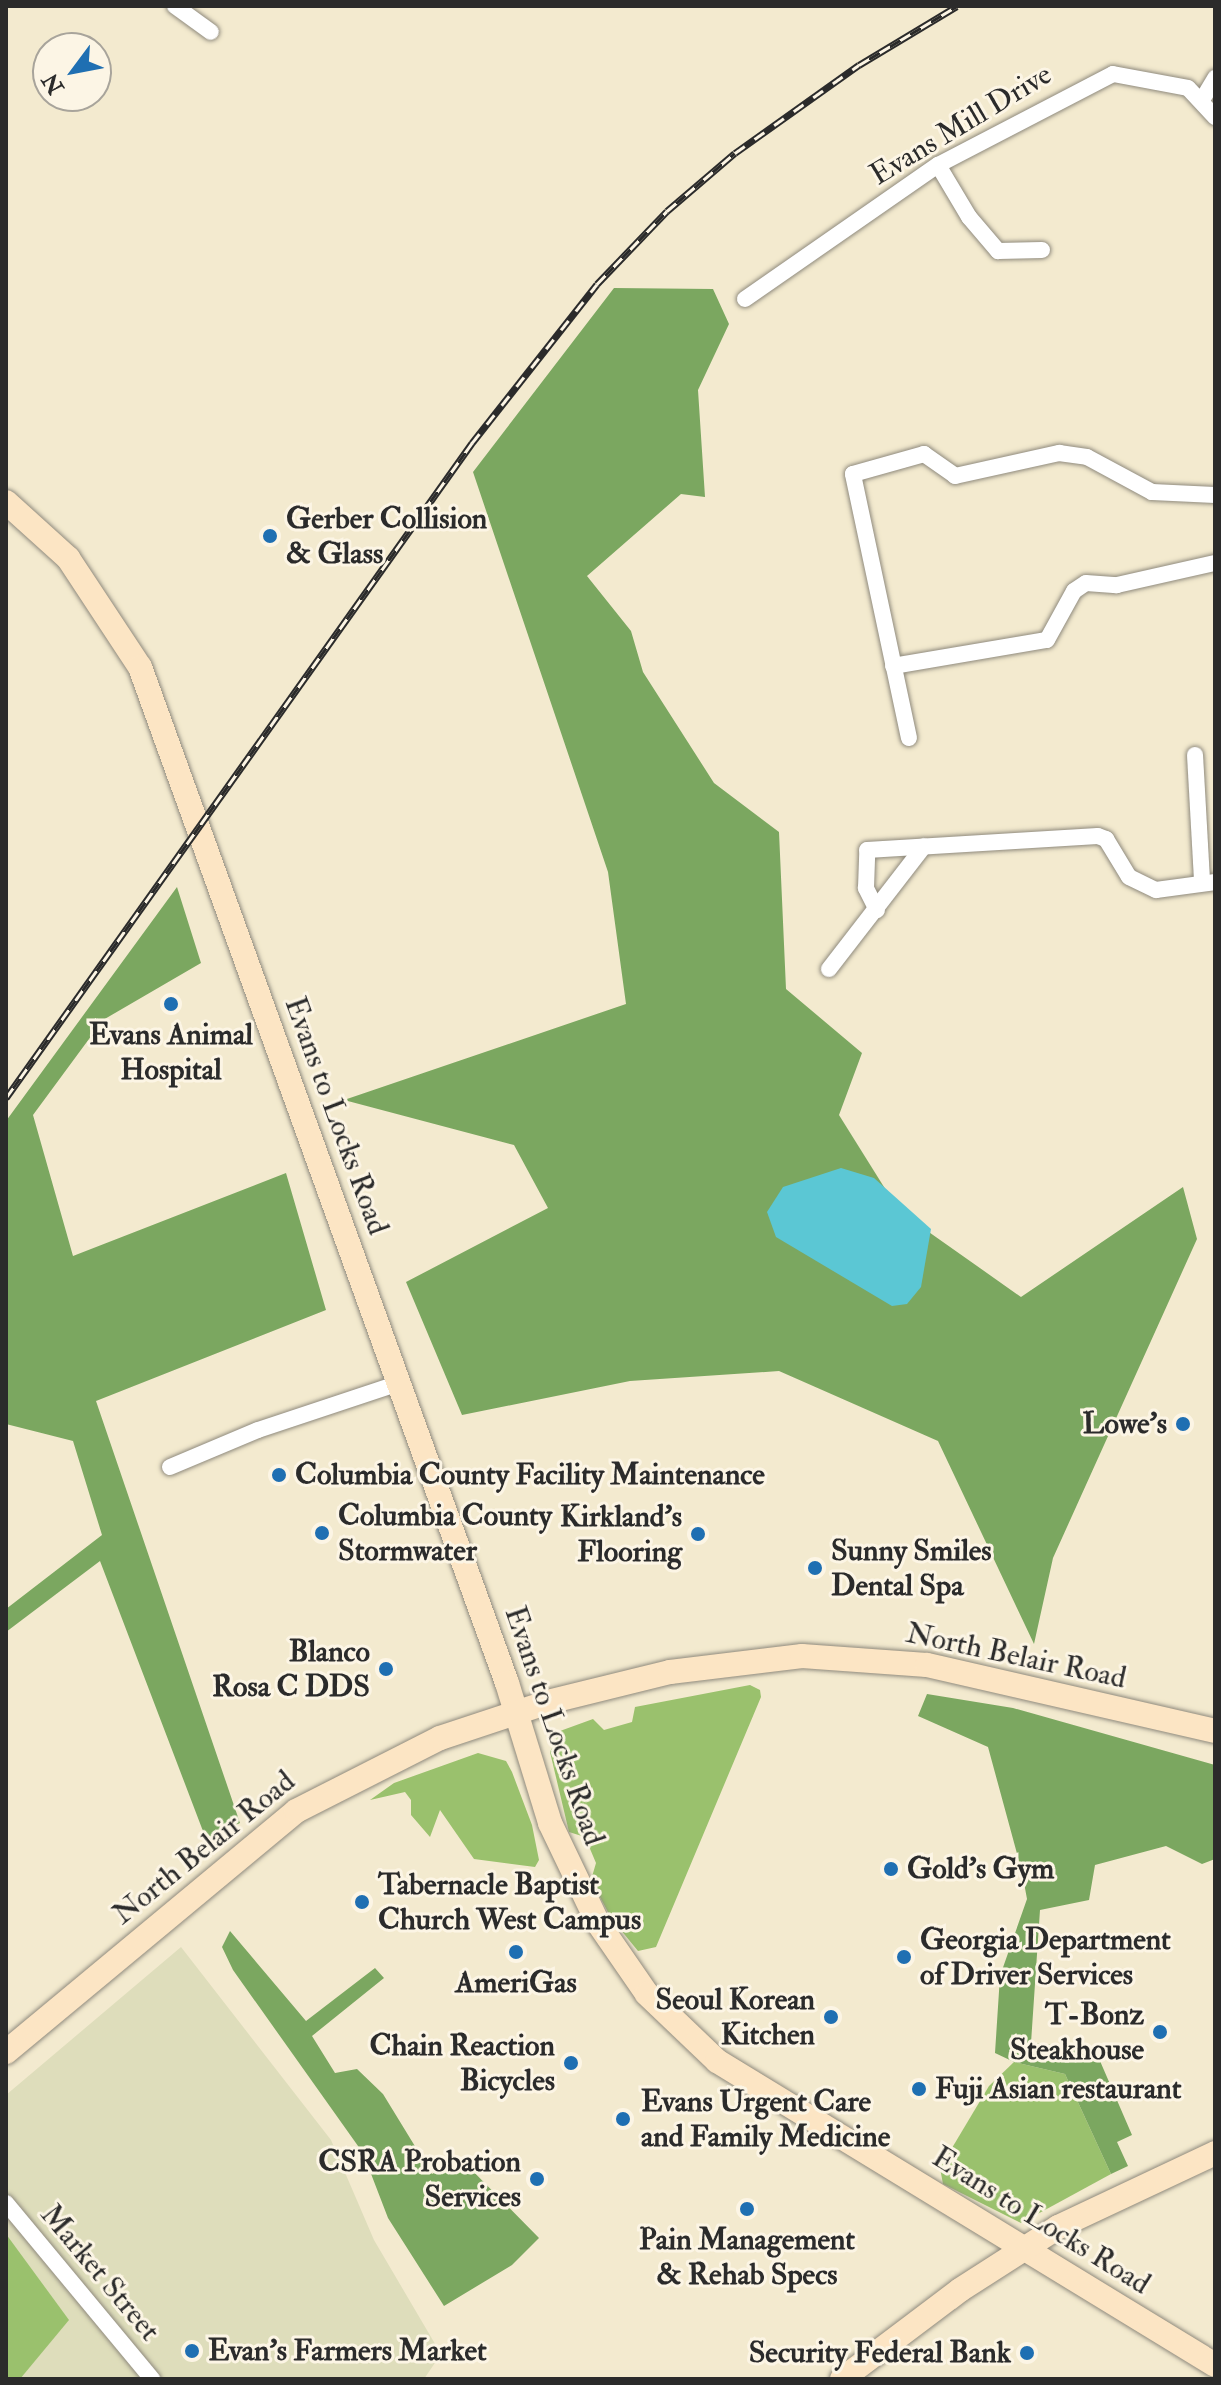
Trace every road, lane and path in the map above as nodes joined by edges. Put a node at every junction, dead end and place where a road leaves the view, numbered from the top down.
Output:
1 (175, 6) edge
2 (211, 32) dead end
3 (1215, 78) edge
4 (1202, 100) junction
5 (1215, 117) edge
6 (938, 165) junction
7 (1042, 250) dead end
8 (745, 299) dead end
9 (1215, 495) edge
10 (6, 502) edge
11 (1215, 563) edge
12 (893, 666) junction
13 (909, 738) dead end
14 (1195, 755) dead end
15 (924, 846) junction
16 (1209, 882) edge
17 (877, 910) junction
18 (829, 969) dead end
19 (399, 1383) junction
20 (170, 1467) dead end
21 (514, 1713) junction
22 (1215, 1731) edge
23 (6, 2052) edge
24 (1215, 2153) edge
25 (6, 2203) edge
26 (1024, 2247) junction
27 (1215, 2365) edge
28 (152, 2379) edge
29 (842, 2379) edge

1 - 2 street
3 - 4 street
4 - 5 street, Evans Mill Drive
4 - 6 street, Evans Mill Drive
6 - 7 street
6 - 8 street, Evans Mill Drive
9 - 12 street
10 - 19 street, Evans to Locks Road
11 - 12 street
12 - 13 street
14 - 16 street
15 - 16 street
15 - 17 street
15 - 17 street
17 - 18 street
19 - 20 street
19 - 21 street, Evans to Locks Road
21 - 22 street, North Belair Road
21 - 23 street, North Belair Road
21 - 26 street, Evans to Locks Road
24 - 26 street
25 - 28 street, Market Street
26 - 27 street, Evans to Locks Road
26 - 29 street

